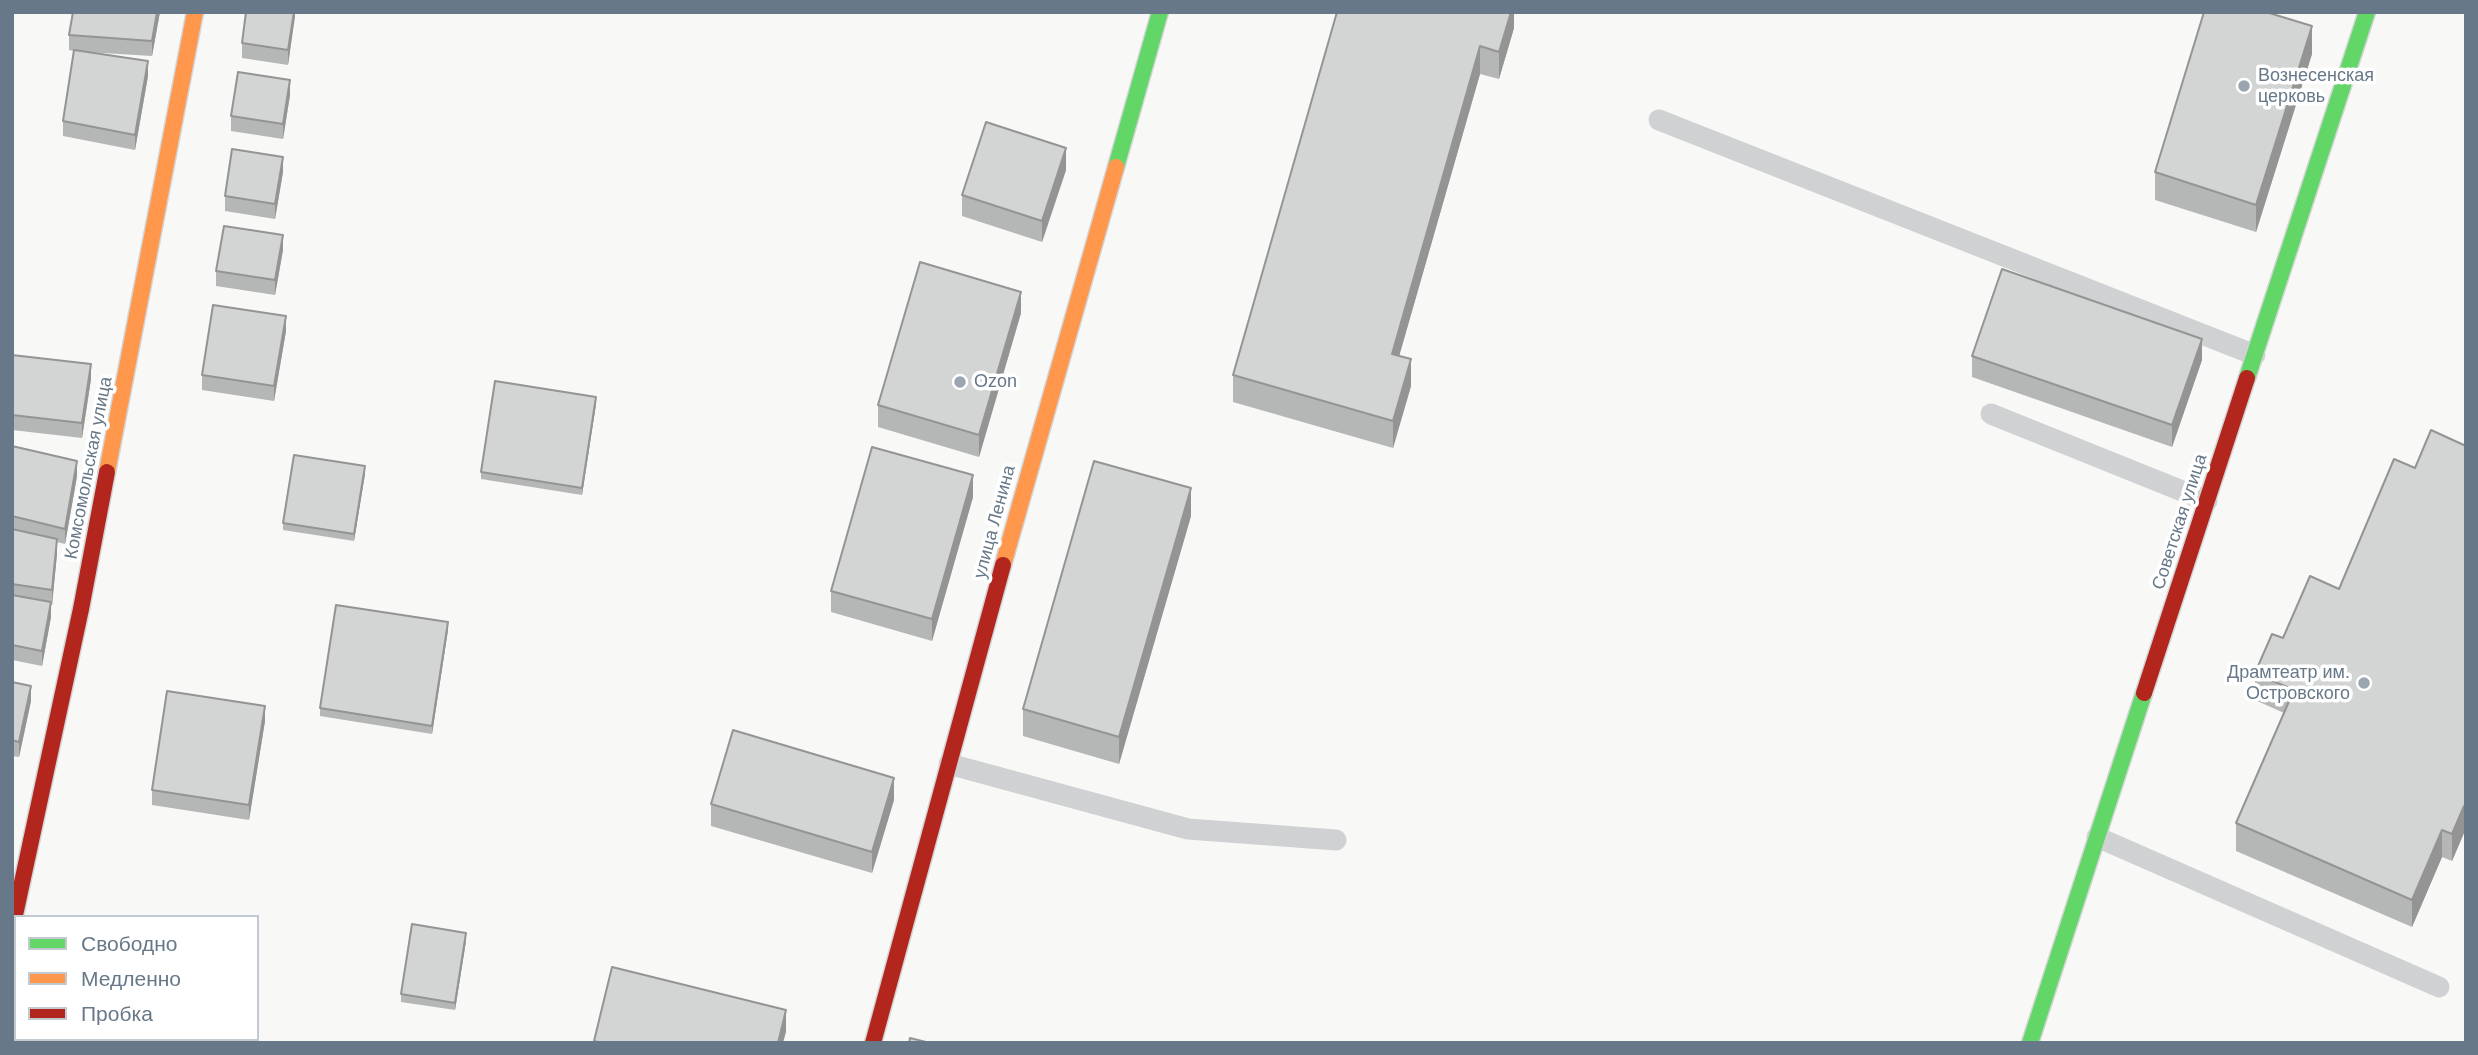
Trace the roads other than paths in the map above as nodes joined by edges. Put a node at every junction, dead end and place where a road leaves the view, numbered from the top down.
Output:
1 (195, 12) edge
2 (1160, 12) edge
3 (2367, 12) edge
4 (1659, 120) dead end
5 (2255, 355) junction
6 (1991, 414) dead end
7 (2207, 500) junction
8 (949, 764) junction
9 (2097, 837) junction
10 (1336, 840) dead end
11 (15, 915) edge
12 (2439, 987) dead end
13 (873, 1043) edge
14 (2030, 1043) edge

1 - 11 street, Комсомольская улица
2 - 8 street, улица Ленина
3 - 5 street, Советская улица
4 - 5 lane
5 - 7 street, Советская улица
6 - 7 lane
7 - 9 street, Советская улица
8 - 10 lane
8 - 13 street, улица Ленина
9 - 12 lane
9 - 14 street, Советская улица

